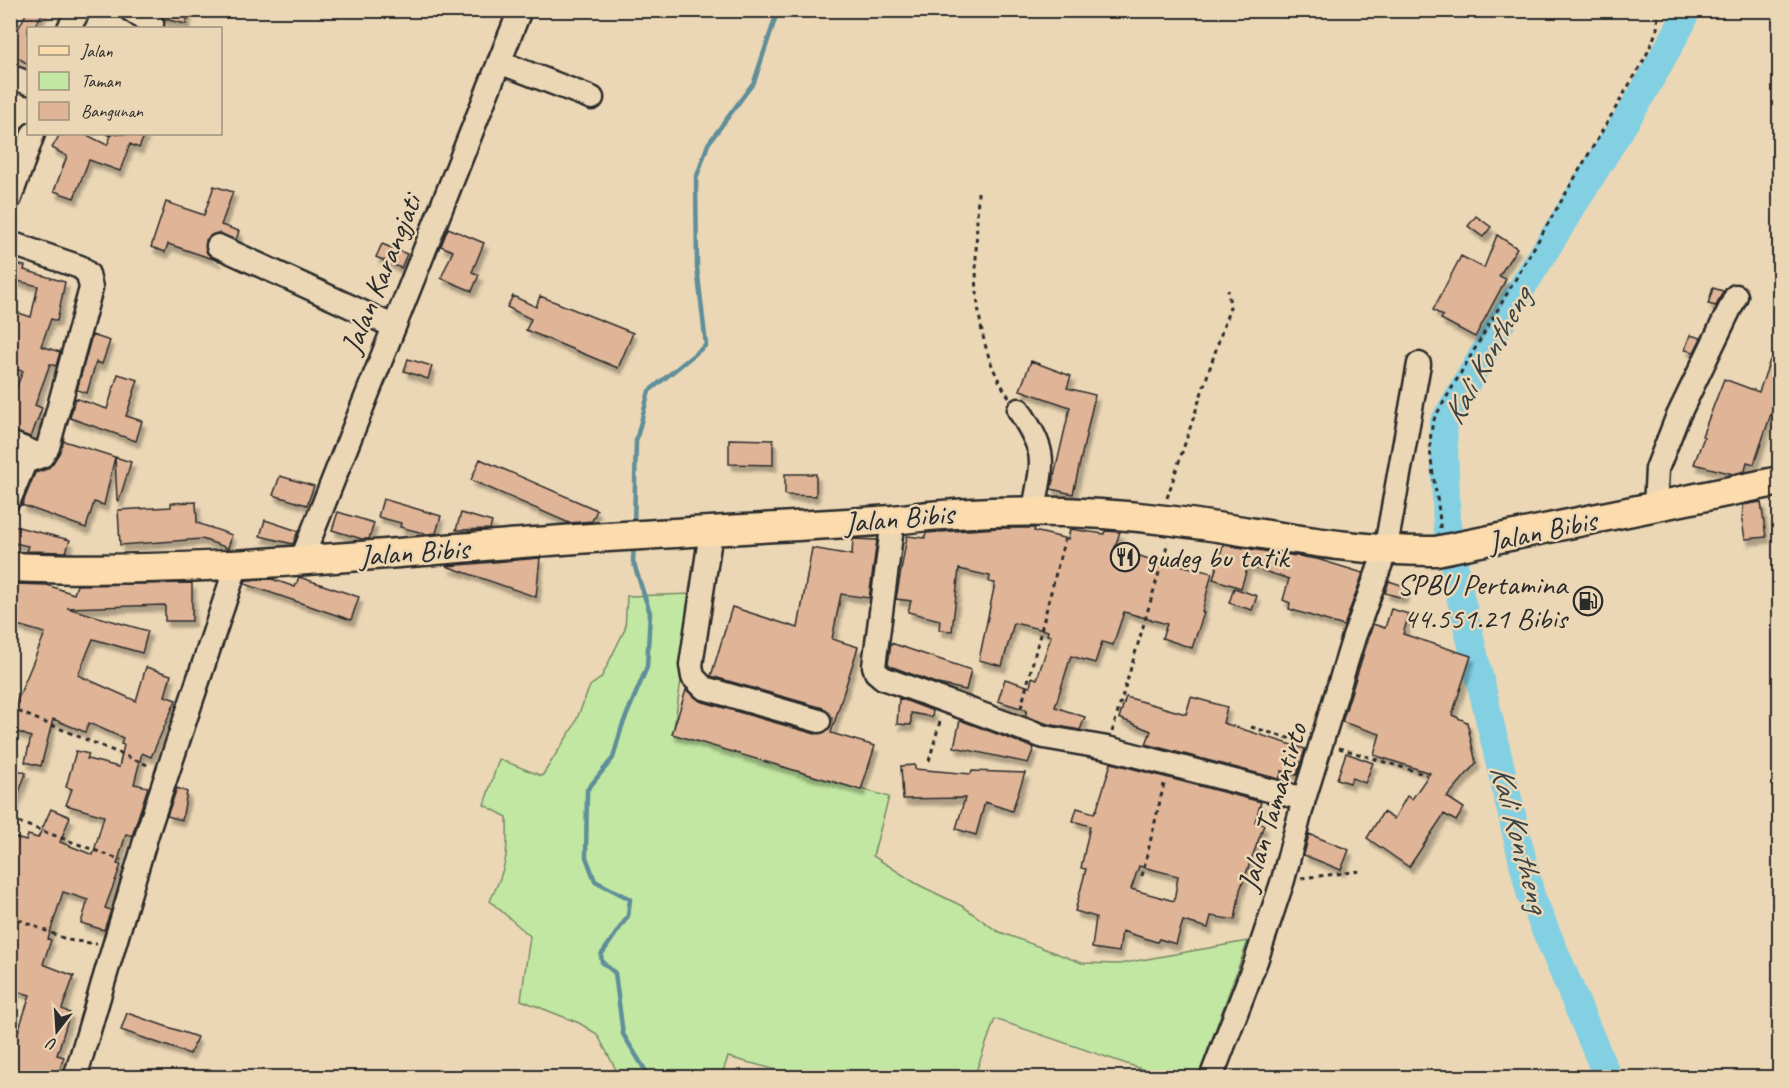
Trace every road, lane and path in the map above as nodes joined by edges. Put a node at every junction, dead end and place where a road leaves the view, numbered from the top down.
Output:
1 (79, 10) edge
2 (130, 10) edge
3 (520, 10) edge
4 (1658, 10) edge
5 (152, 24) dead end
6 (70, 27) edge
7 (499, 62) junction
8 (10, 76) edge
9 (27, 83) edge
10 (592, 98) dead end
11 (33, 135) edge
12 (978, 192) dead end
13 (10, 198) edge
14 (10, 243) edge
15 (218, 246) dead end
16 (1228, 290) dead end
17 (1736, 296) dead end
18 (393, 326) junction
19 (1419, 364) dead end
20 (1019, 410) joint
21 (10, 443) edge
22 (42, 456) junction
23 (1779, 481) edge
24 (10, 498) edge
25 (1655, 507) junction
26 (1034, 510) junction
27 (1071, 511) junction
28 (893, 520) junction
29 (1167, 520) junction
30 (711, 532) junction
31 (1442, 550) junction
32 (1385, 552) junction
33 (302, 561) junction
34 (237, 564) junction
35 (10, 567) edge
36 (947, 699) junction
37 (10, 708) edge
38 (819, 721) dead end
39 (1016, 727) junction
40 (1251, 727) dead end
41 (1322, 745) junction
42 (1107, 748) junction
43 (929, 761) dead end
44 (1169, 764) junction
45 (167, 774) junction
46 (1427, 775) dead end
47 (1304, 799) junction
48 (10, 819) edge
49 (138, 866) junction
50 (1362, 871) dead end
51 (1142, 876) dead end
52 (1283, 880) junction
53 (10, 916) edge
54 (115, 946) junction
55 (75, 1077) edge
56 (1211, 1077) edge

1 - 6 street
2 - 5 street
3 - 7 street, Jalan Karangjati
4 - 31 path
7 - 10 street
7 - 18 street, Jalan Karangjati
8 - 9 street
11 - 13 street
12 - 20 path
14 - 22 street
15 - 18 street
16 - 29 path
17 - 25 street
18 - 33 street, Jalan Karangjati
19 - 32 street, Jalan Tamantirto
20 - 26 street
21 - 22 street
22 - 24 street
23 - 25 main road, Jalan Bibis
25 - 31 main road, Jalan Bibis
26 - 27 main road, Jalan Bibis
26 - 28 main road, Jalan Bibis
27 - 29 main road, Jalan Bibis
27 - 39 path
28 - 30 main road, Jalan Bibis
28 - 36 street
29 - 32 main road, Jalan Bibis
29 - 42 path
30 - 33 main road, Jalan Bibis
30 - 38 street
31 - 32 main road, Jalan Bibis
32 - 41 street, Jalan Tamantirto
33 - 34 main road, Jalan Bibis
34 - 35 main road, Jalan Bibis
34 - 45 street
36 - 39 street
36 - 43 path
37 - 45 path
39 - 42 street
40 - 41 path
41 - 46 path
41 - 47 street, Jalan Tamantirto
42 - 44 street
44 - 47 street
44 - 51 path
45 - 49 street
47 - 52 street, Jalan Tamantirto
48 - 49 path
49 - 54 street
50 - 52 path
52 - 56 street, Jalan Tamantirto
53 - 54 path
54 - 55 street

